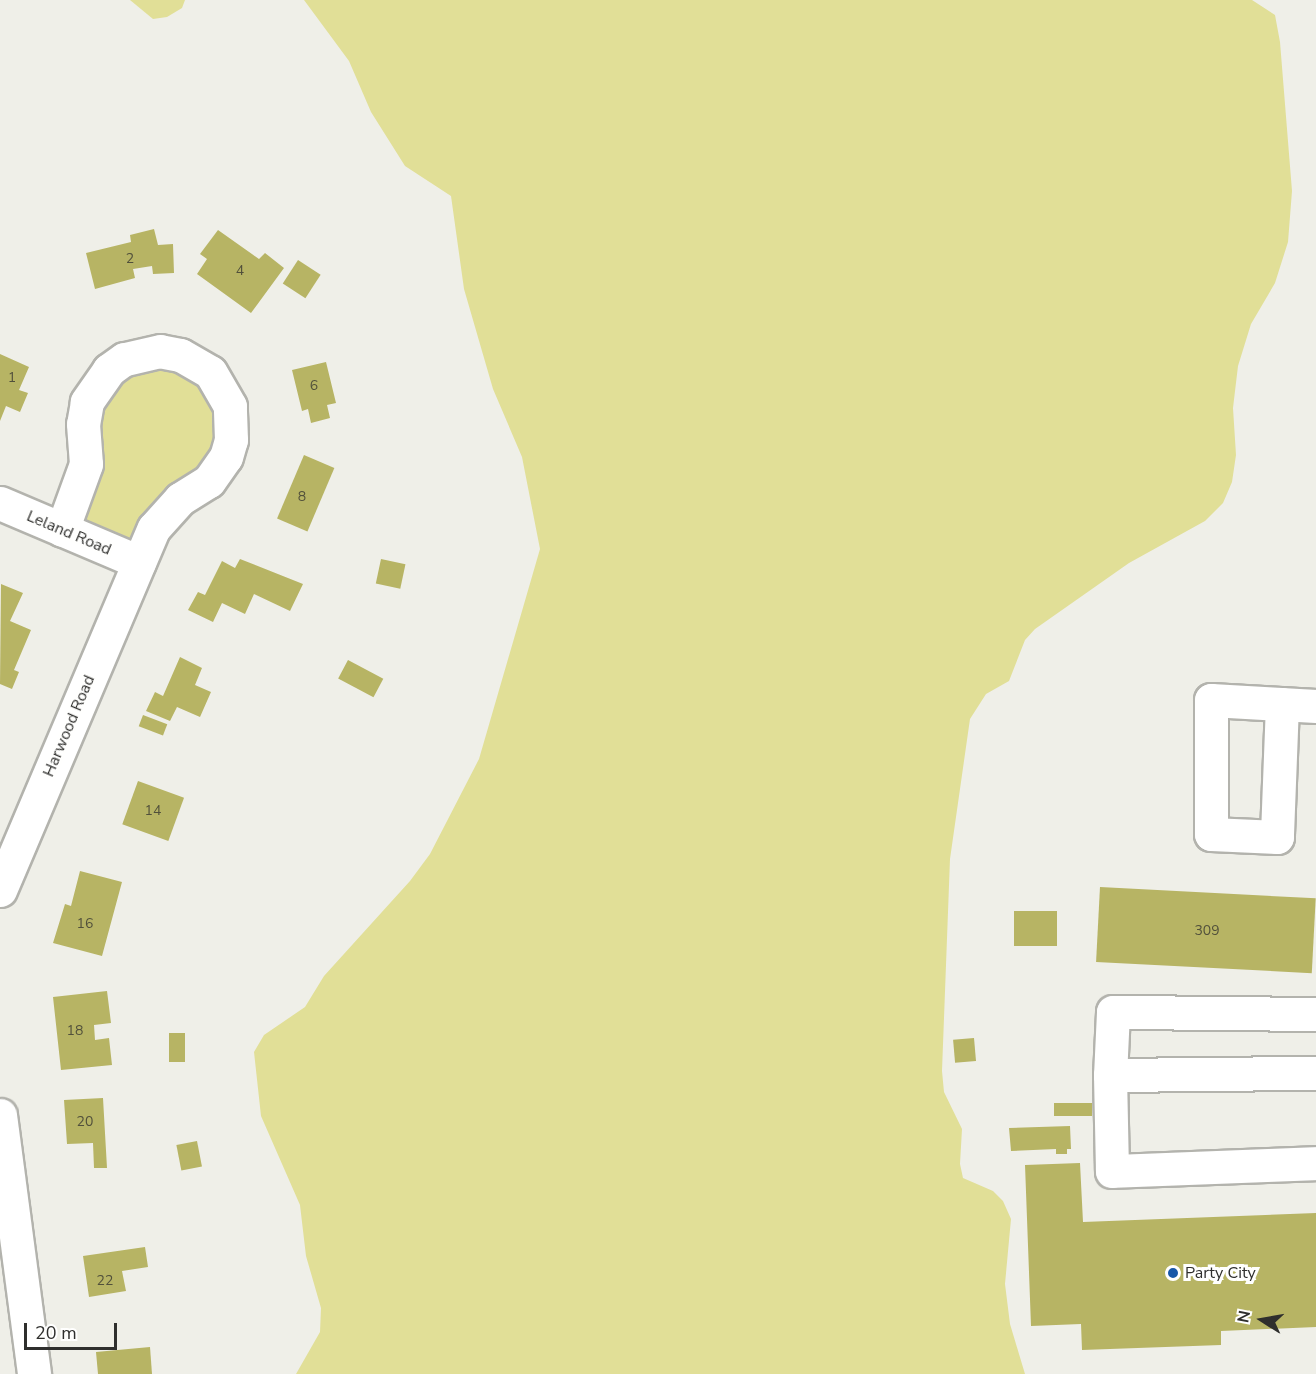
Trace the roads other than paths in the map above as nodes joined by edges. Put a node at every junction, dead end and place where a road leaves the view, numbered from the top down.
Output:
1 (0, 503) edge
2 (62, 530) junction
3 (139, 562) junction
4 (1282, 704) dead end
5 (1316, 706) edge
6 (0, 890) edge
7 (1316, 1014) edge
8 (1316, 1073) edge
9 (1110, 1075) junction
10 (0, 1115) edge
11 (1316, 1163) edge
12 (10, 1261) edge
13 (34, 1374) edge

1 - 2 street, Leland Road
2 - 3 street, Leland Road
2 - 3 street, Harwood Road
3 - 6 street, Harwood Road
4 - 5 street
7 - 9 street
8 - 9 street
9 - 11 street
10 - 12 street
12 - 13 street

